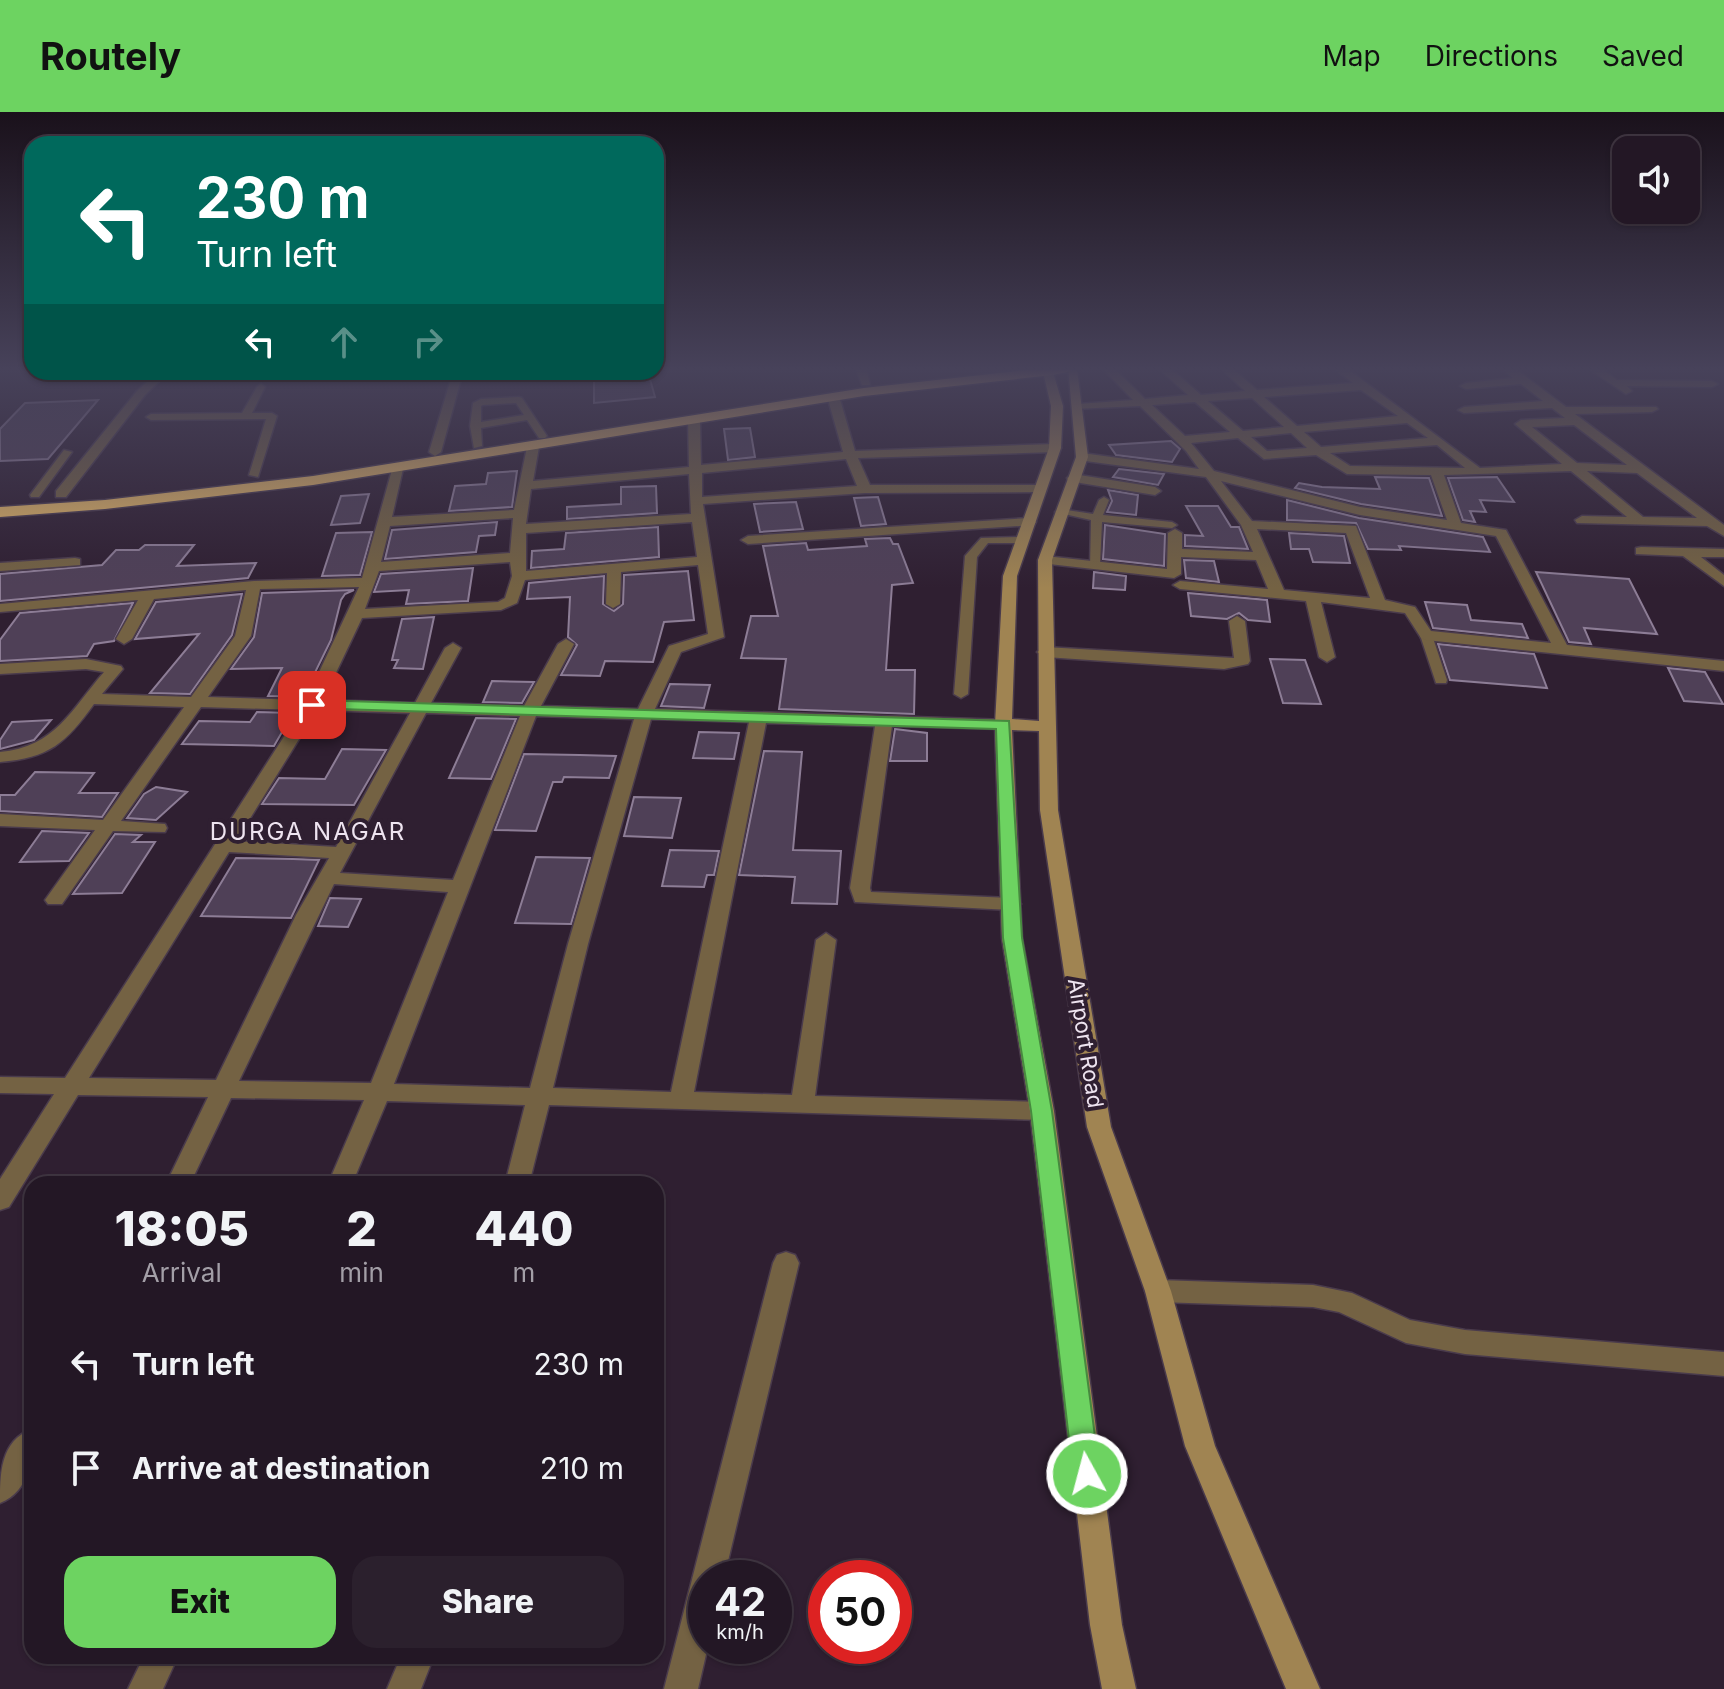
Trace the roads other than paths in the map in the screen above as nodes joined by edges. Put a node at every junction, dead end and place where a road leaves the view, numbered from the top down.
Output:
1 (1181, 440) edge
2 (103, 441) edge
3 (266, 441) edge
4 (438, 441) edge
5 (476, 441) edge
6 (546, 441) edge
7 (548, 441) edge
8 (694, 441) edge
9 (846, 441) edge
10 (1055, 441) edge
11 (1081, 441) edge
12 (1246, 441) edge
13 (1307, 441) edge
14 (1440, 441) joint
15 (1542, 441) edge
16 (1602, 441) edge
17 (538, 442) junction
18 (477, 446) junction
19 (1055, 448) junction
20 (1317, 450) junction
21 (67, 452) dead end
22 (435, 452) junction
23 (850, 455) junction
24 (1082, 457) junction
25 (1576, 467) junction
26 (397, 469) junction
27 (1640, 469) junction
28 (1436, 470) junction
29 (694, 472) junction
30 (1477, 472) junction
31 (1209, 474) junction
32 (254, 475) junction
33 (1073, 478) junction
34 (526, 486) junction
35 (1041, 488) junction
36 (865, 489) junction
37 (1155, 491) dead end
38 (61, 494) junction
39 (35, 495) junction
40 (0, 497) edge
41 (1104, 500) dead end
42 (696, 501) junction
43 (0, 512) edge
44 (1060, 512) junction
45 (699, 518) junction
46 (1097, 518) junction
47 (1582, 520) dead end
48 (1640, 521) junction
49 (382, 522) junction
50 (519, 522) junction
51 (1029, 522) junction
52 (1710, 522) junction
53 (1248, 525) junction
54 (1456, 528) junction
55 (1173, 529) joint
56 (1724, 532) edge
57 (748, 540) dead end
58 (1023, 540) junction
59 (1641, 551) dead end
60 (1686, 552) junction
61 (1175, 553) junction
62 (1724, 553) edge
63 (1260, 556) junction
64 (517, 557) junction
65 (707, 560) junction
66 (1045, 560) junction
67 (75, 562) dead end
68 (1094, 565) junction
69 (0, 567) edge
70 (614, 569) junction
71 (370, 574) junction
72 (519, 576) junction
73 (1724, 582) edge
74 (254, 585) junction
75 (1178, 586) junction
76 (1278, 594) junction
77 (147, 597) junction
78 (1313, 598) junction
79 (1379, 603) junction
80 (613, 604) dead end
81 (0, 608) edge
82 (356, 614) junction
83 (1237, 621) dead end
84 (1426, 635) junction
85 (124, 639) dead end
86 (566, 644) dead end
87 (453, 648) dead end
88 (1562, 650) junction
89 (1045, 652) junction
90 (1327, 657) dead end
91 (1724, 666) edge
92 (0, 669) edge
93 (1441, 680) dead end
94 (961, 694) dead end
95 (89, 699) junction
96 (200, 702) junction
97 (312, 705) junction
98 (422, 709) junction
99 (530, 711) junction
100 (644, 714) junction
101 (759, 717) junction
102 (884, 722) junction
103 (1003, 724) junction
104 (1046, 726) junction
105 (0, 757) edge
106 (0, 820) edge
107 (109, 823) junction
108 (158, 828) dead end
109 (220, 846) junction
110 (342, 853) junction
111 (329, 878) junction
112 (459, 887) junction
113 (55, 900) dead end
114 (1011, 904) junction
115 (826, 940) dead end
116 (0, 1085) edge
117 (72, 1086) junction
118 (222, 1090) junction
119 (379, 1092) junction
120 (539, 1098) junction
121 (681, 1099) junction
122 (803, 1101) junction
123 (1042, 1111) junction
124 (182, 1176) edge
125 (343, 1176) edge
126 (519, 1176) edge
127 (0, 1200) edge
128 (786, 1263) dead end
129 (1158, 1291) junction
130 (1724, 1364) edge
131 (24, 1454) edge
132 (0, 1489) edge
133 (712, 1560) edge
134 (688, 1661) edge
135 (158, 1664) edge
136 (415, 1664) edge
137 (145, 1689) edge
138 (404, 1689) edge
139 (681, 1689) edge
140 (1119, 1689) edge
141 (1303, 1689) edge

1 - 31 street
2 - 38 street
3 - 32 lane
4 - 22 street
5 - 18 lane
6 - 17 highway
7 - 17 highway
8 - 29 street
9 - 23 street
10 - 19 main road
11 - 24 main road, Airport Road
12 - 20 street
13 - 20 street
14 - 20 street
14 - 30 street
15 - 25 street
16 - 27 street
17 - 18 highway
17 - 26 highway
17 - 34 street
18 - 22 highway
19 - 23 street
19 - 35 main road
20 - 28 street
21 - 39 lane
22 - 32 highway
23 - 29 street
23 - 36 street
24 - 31 street
24 - 33 main road, Airport Road
25 - 27 street
25 - 30 street
25 - 48 street
26 - 43 highway
26 - 49 street
27 - 52 street
28 - 30 street
28 - 54 street
29 - 34 street
29 - 42 street
31 - 53 street
31 - 54 street
32 - 38 highway
33 - 37 street
33 - 44 main road, Airport Road
34 - 50 street
35 - 36 street
35 - 51 main road
36 - 42 street
38 - 39 highway
39 - 40 highway
41 - 46 lane
42 - 45 street
44 - 46 lane
44 - 66 main road, Airport Road
45 - 50 street
45 - 65 street
46 - 55 lane
46 - 68 lane
47 - 48 street
48 - 52 street
49 - 50 street
49 - 71 street
50 - 64 street
51 - 57 street
51 - 58 main road
52 - 56 street
53 - 63 street
53 - 79 street
54 - 88 street
55 - 61 street
58 - 94 lane
58 - 103 main road
59 - 60 street
60 - 62 street
60 - 73 street
61 - 63 street
61 - 75 street
63 - 76 street
64 - 71 street
64 - 72 street
65 - 70 street
65 - 100 street
66 - 68 street
66 - 89 main road, Airport Road
67 - 69 street
68 - 75 street
70 - 72 street
70 - 80 street
71 - 74 street
71 - 82 street
72 - 82 street
74 - 77 street
74 - 96 street
75 - 76 street
76 - 78 street
77 - 81 street
77 - 85 street
78 - 79 street
78 - 90 street
79 - 84 street
82 - 97 street
83 - 89 street
84 - 88 street
84 - 93 lane
86 - 99 street
87 - 98 street
88 - 91 street
89 - 104 main road, Airport Road
92 - 95 street
95 - 96 street
95 - 105 street
96 - 97 street
96 - 107 street
97 - 98 street
97 - 109 street
98 - 99 street
98 - 110 street
99 - 100 street
99 - 112 street
100 - 101 street
100 - 120 street
101 - 102 street
101 - 121 street
102 - 103 street
102 - 114 street
103 - 104 main road
103 - 114 main road
104 - 129 main road, Airport Road
106 - 107 street
107 - 108 street
107 - 113 street
109 - 110 street
109 - 117 street
110 - 111 street
111 - 112 street
111 - 118 street
112 - 119 street
114 - 123 main road
115 - 122 street
116 - 117 street
117 - 118 street
117 - 127 street
118 - 119 street
118 - 124 street
119 - 120 street
119 - 125 street
120 - 121 street
120 - 126 street
121 - 122 street
122 - 123 street
123 - 140 main road
128 - 133 street
129 - 130 street
129 - 141 main road, Airport Road
131 - 132 street
134 - 139 street
135 - 137 street
136 - 138 street

